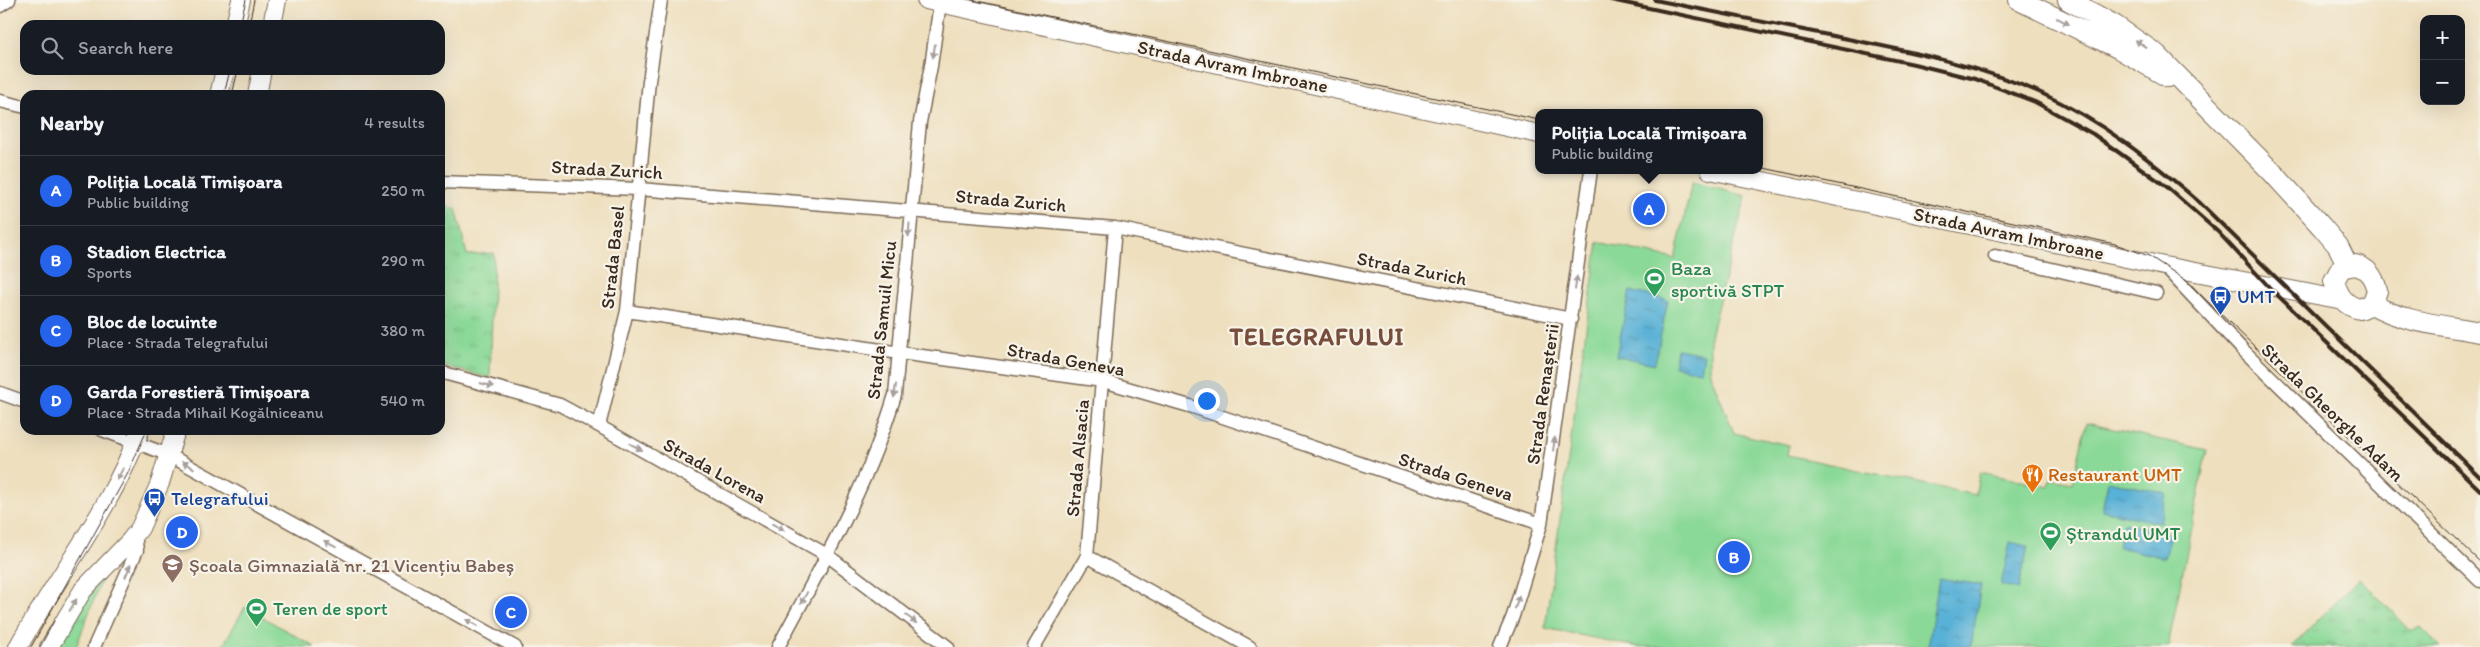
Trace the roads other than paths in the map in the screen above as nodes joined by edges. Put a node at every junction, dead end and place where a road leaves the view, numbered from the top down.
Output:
1 (10, 0) edge
2 (241, 0) edge
3 (277, 0) edge
4 (661, 0) edge
5 (2019, 0) edge
6 (2068, 0) edge
7 (933, 2) edge
8 (0, 6) edge
9 (236, 20) edge
10 (273, 20) edge
11 (224, 75) edge
12 (261, 75) edge
13 (2190, 89) junction
14 (220, 90) edge
15 (257, 90) edge
16 (0, 101) edge
17 (20, 106) edge
18 (1535, 133) edge
19 (1590, 174) edge
20 (1729, 174) edge
21 (445, 182) edge
22 (639, 189) junction
23 (911, 210) junction
24 (1115, 228) junction
25 (1995, 256) dead end
26 (2164, 266) junction
27 (2348, 266) junction
28 (2334, 281) junction
29 (2156, 293) dead end
30 (2308, 293) junction
31 (2343, 300) junction
32 (2372, 304) junction
33 (626, 310) junction
34 (1571, 319) junction
35 (2480, 332) edge
36 (900, 353) junction
37 (445, 373) edge
38 (1103, 381) junction
39 (0, 393) edge
40 (20, 400) edge
41 (599, 426) junction
42 (175, 435) edge
43 (138, 436) edge
44 (169, 455) junction
45 (1542, 524) junction
46 (135, 535) junction
47 (827, 555) junction
48 (1087, 556) junction
49 (2480, 581) edge
50 (18, 647) edge
51 (49, 647) edge
52 (94, 647) edge
53 (515, 647) edge
54 (778, 647) edge
55 (948, 647) edge
56 (1034, 647) edge
57 (1250, 647) edge
58 (1500, 647) edge

1 - 8 street
2 - 9 street
3 - 10 street
4 - 22 street, Strada Basel
5 -> 13 main road
13 -> 6 main road
7 - 18 street, Strada Avram Imbroane
7 -> 23 street, Strada Samuil Micu
11 - 14 street
12 - 15 street
13 - 27 main road
16 - 17 street
34 -> 19 street, Strada Renașterii
20 - 26 street, Strada Avram Imbroane
21 - 22 street, Strada Zurich
22 - 23 street, Strada Zurich
22 - 33 street, Strada Basel
23 - 24 street, Strada Zurich
23 -> 36 street, Strada Samuil Micu
24 - 34 street, Strada Zurich
24 - 38 street, Strada Alsacia
25 - 29 street
26 - 30 street, Strada Avram Imbroane
26 - 49 street, Strada Gheorghe Adam
27 - 28 main road
27 - 32 main road
28 - 30 street
28 - 31 main road
30 - 31 street, Strada Avram Imbroane
31 - 32 main road
32 - 35 main road
33 - 36 street, Strada Geneva
33 - 41 street, Strada Basel
45 -> 34 street, Strada Renașterii
36 - 38 street, Strada Geneva
36 -> 47 street, Strada Samuil Micu
37 -> 41 street, Strada Lorena
38 - 45 street, Strada Geneva
38 - 48 street, Strada Alsacia
39 - 40 street
41 -> 47 street, Strada Lorena
42 - 44 street
43 - 44 street
43 -> 50 street
44 - 46 street
53 -> 44 street
58 -> 45 street, Strada Renașterii
51 -> 46 street
52 -> 46 street
47 -> 54 street, Strada Samuil Micu
47 -> 55 street, Strada Lorena
48 - 56 street, Strada Alsacia
48 - 57 street

